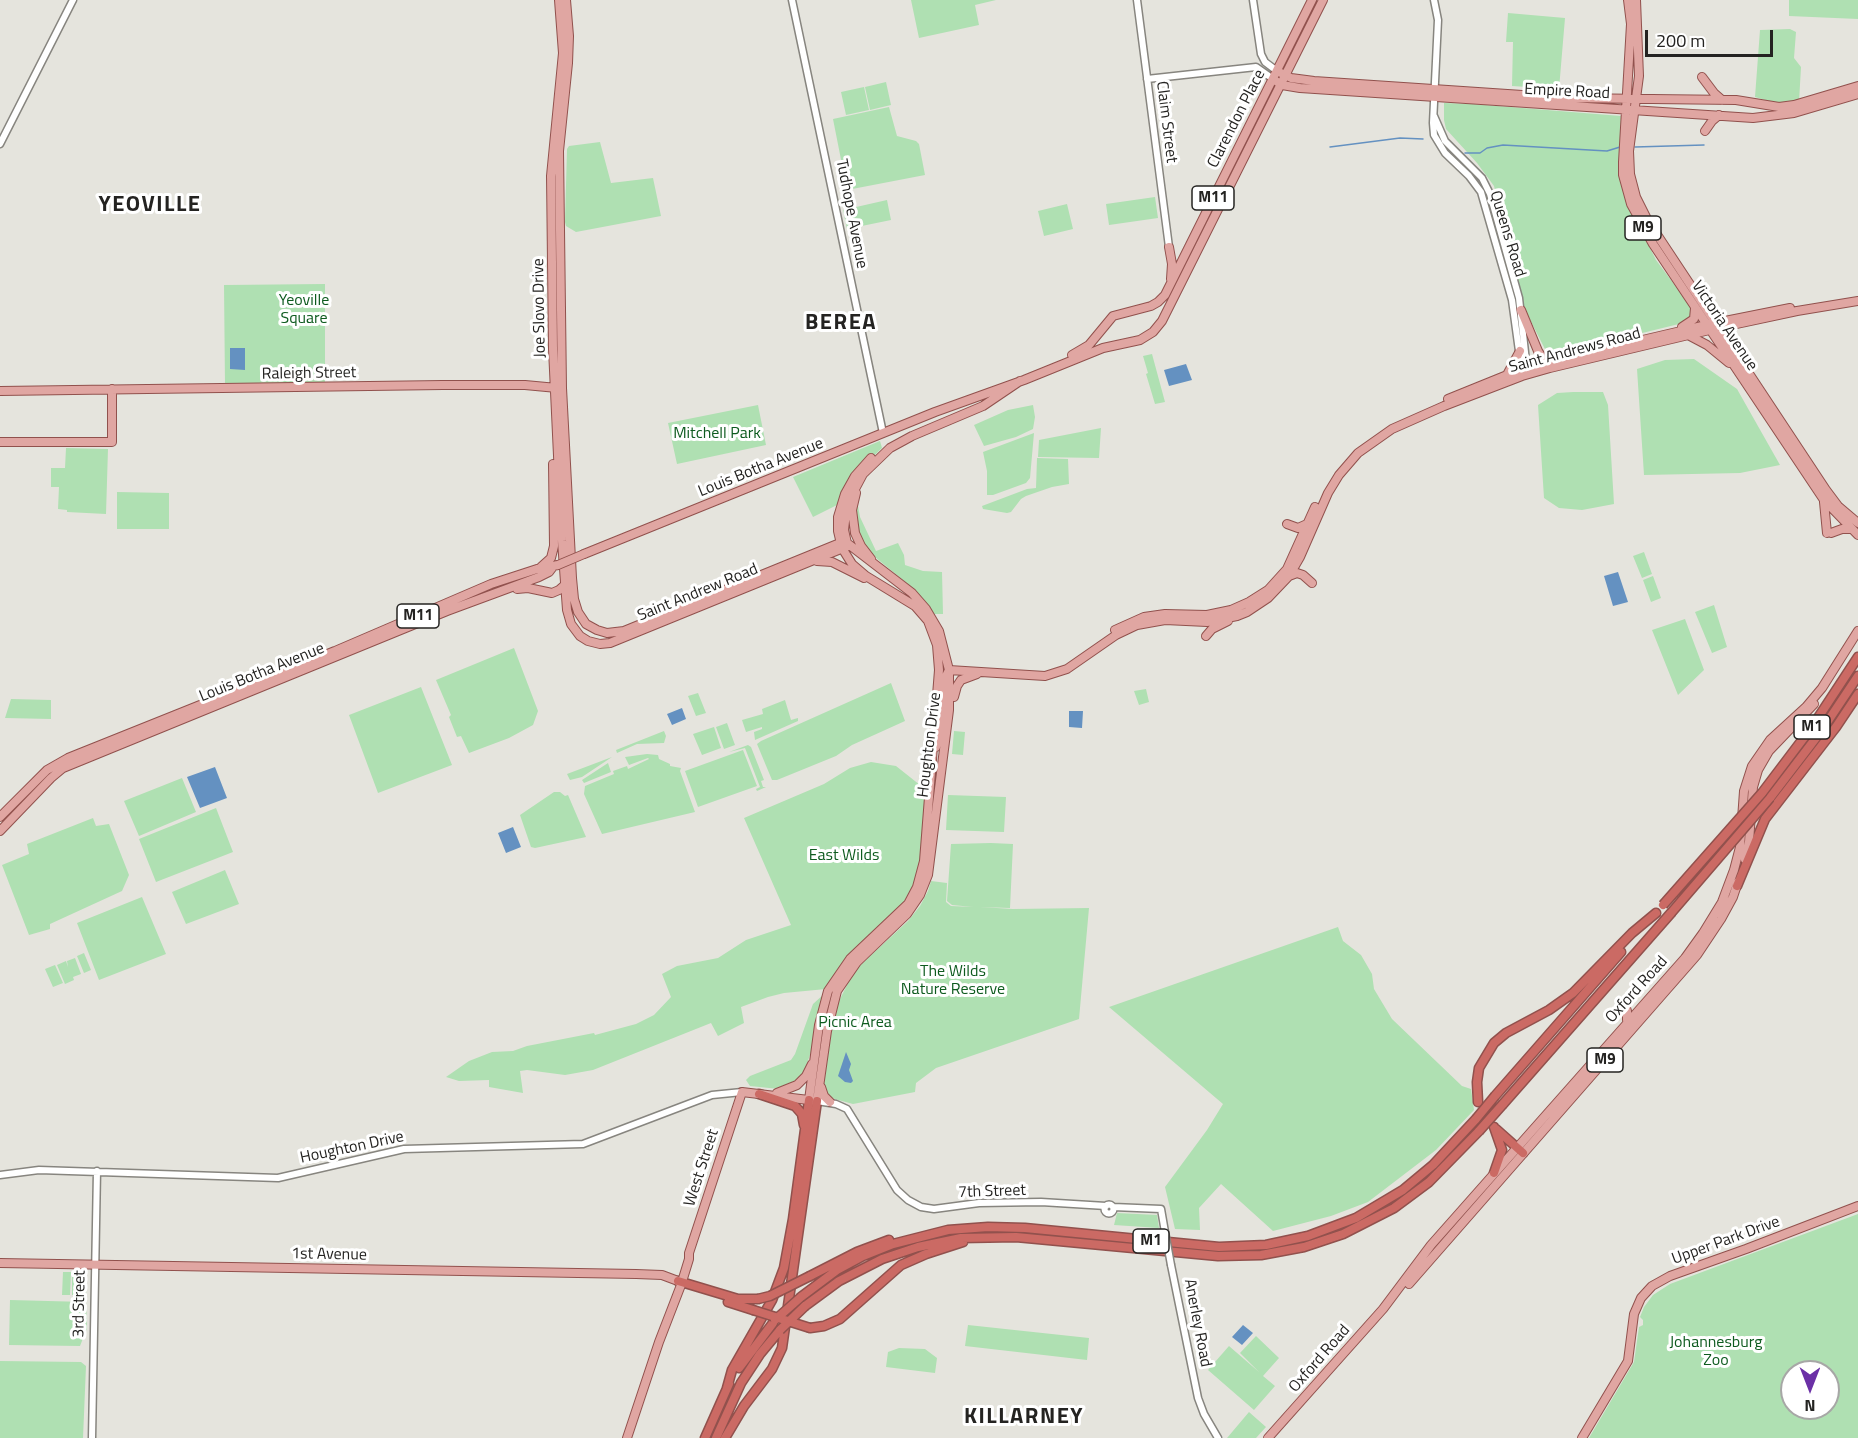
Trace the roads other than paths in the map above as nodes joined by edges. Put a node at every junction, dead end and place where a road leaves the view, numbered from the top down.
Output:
1 (73, 0) edge
2 (559, 0) edge
3 (566, 0) edge
4 (792, 0) edge
5 (1137, 0) edge
6 (1253, 0) edge
7 (1312, 0) edge
8 (1323, 0) edge
9 (1434, 0) edge
10 (1628, 0) edge
11 (1636, 0) edge
12 (1261, 54) junction
13 (1250, 67) junction
14 (1275, 75) junction
15 (1286, 76) junction
16 (1702, 77) dead end
17 (1147, 79) junction
18 (1282, 84) junction
19 (1858, 86) edge
20 (1434, 92) junction
21 (1858, 94) edge
22 (1626, 98) junction
23 (1636, 98) junction
24 (1722, 99) junction
25 (1625, 109) junction
26 (1635, 109) junction
27 (1719, 115) junction
28 (1434, 116) junction
29 (1705, 132) dead end
30 (0, 144) edge
31 (1168, 247) joint
32 (1171, 284) junction
33 (1858, 299) edge
34 (1695, 308) junction
35 (1521, 310) junction
36 (1712, 326) junction
37 (1103, 327) joint
38 (1670, 333) junction
39 (1689, 336) junction
40 (1110, 346) joint
41 (1520, 351) junction
42 (1554, 361) junction
43 (1737, 370) junction
44 (1525, 372) junction
45 (1507, 374) junction
46 (1020, 381) junction
47 (558, 388) junction
48 (112, 389) junction
49 (0, 391) edge
50 (985, 392) junction
51 (883, 433) junction
52 (556, 436) junction
53 (0, 442) edge
54 (869, 467) junction
55 (1824, 500) junction
56 (1287, 524) dead end
57 (1307, 524) junction
58 (1856, 529) edge
59 (844, 545) junction
60 (1298, 554) junction
61 (804, 564) junction
62 (555, 566) junction
63 (537, 569) junction
64 (1289, 576) junction
65 (572, 578) junction
66 (896, 580) junction
67 (1312, 583) dead end
68 (565, 585) junction
69 (906, 588) junction
70 (897, 594) junction
71 (482, 599) junction
72 (907, 600) junction
73 (578, 612) joint
74 (568, 616) joint
75 (1237, 616) junction
76 (1191, 621) junction
77 (1858, 631) edge
78 (934, 634) junction
79 (1858, 638) edge
80 (1858, 657) edge
81 (953, 669) junction
82 (984, 673) junction
83 (1858, 676) edge
84 (1858, 694) edge
85 (948, 719) junction
86 (931, 765) junction
87 (0, 817) edge
88 (0, 831) edge
89 (1737, 886) junction
90 (1589, 984) junction
91 (1645, 1002) junction
92 (1627, 1022) junction
93 (815, 1058) junction
94 (821, 1077) junction
95 (742, 1092) junction
96 (759, 1094) junction
97 (769, 1095) junction
98 (813, 1100) junction
99 (830, 1102) junction
100 (1478, 1102) dead end
101 (805, 1132) junction
102 (1520, 1150) junction
103 (97, 1171) junction
104 (114, 1172) junction
105 (1494, 1173) junction
106 (0, 1175) edge
107 (96, 1190) junction
108 (1858, 1206) edge
109 (1161, 1209) joint
110 (948, 1230) junction
111 (984, 1237) junction
112 (0, 1263) edge
113 (94, 1265) junction
114 (680, 1283) junction
115 (727, 1388) junction
116 (92, 1438) edge
117 (627, 1438) edge
118 (705, 1438) edge
119 (716, 1438) edge
120 (725, 1438) edge
121 (1218, 1438) edge
122 (1270, 1438) edge
123 (1582, 1438) edge

1 - 30 street
2 - 47 main road, Joe Slovo Drive
3 - 47 main road, Joe Slovo Drive
4 - 51 street, Tudhope Avenue
5 - 17 street, Claim Street
6 - 12 street
7 - 14 main road, Clarendon Place / M11
8 - 15 main road, Clarendon Place
9 - 20 street, Queens Road
10 - 22 main road, M9
11 - 23 main road, M9
12 - 13 street
12 - 14 street
13 - 14 street
13 - 17 street
14 - 15 main road, Empire Road
14 - 18 main road, Empire Road
14 - 32 main road, Clarendon Place / M11
15 - 18 main road, Clarendon Place
15 - 20 main road, Empire Road
16 - 24 main road
17 - 31 street, Claim Street
18 - 20 main road, Empire Road
18 - 40 main road, Clarendon Place / M11
19 - 24 main road, Empire Road
20 - 22 main road, Empire Road
20 - 25 main road, Empire Road
20 - 28 street, Queens Road
21 - 27 main road, Empire Road
22 - 23 main road, Empire Road
22 - 25 main road, M9
23 - 24 main road, Empire Road
23 - 26 main road, M9
25 - 26 main road, Empire Road
25 - 34 main road, Victoria Avenue / M9
26 - 27 main road, Empire Road
26 - 36 main road, Victoria Avenue / M9
27 - 29 main road
28 - 35 street, Queens Road
28 - 41 street, Queens Road
31 - 32 main road
32 - 37 main road, Clarendon Place / M11
33 - 36 main road, Saint Andrews Road
34 - 36 main road, Victoria Avenue / M9
34 - 38 main road
35 - 42 main road
35 - 44 street, Queens Road
36 - 38 main road, Saint Andrews Road
36 - 39 main road, Saint Andrews Road
36 - 43 main road, Victoria Avenue / M9
36 - 58 main road, Victoria Avenue / M9
37 - 50 main road, Louis Botha Avenue / M11
38 - 42 main road, Saint Andrews Road
39 - 43 main road
39 - 44 main road, Saint Andrews Road
40 - 46 main road, Louis Botha Avenue / M11
41 - 44 street, Queens Road
41 - 45 main road
42 - 44 main road, Saint Andrews Road
43 - 55 main road, Victoria Avenue / M9
44 - 45 main road, Saint Andrews Road
44 - 60 main road, Saint Andrews Road
45 - 57 main road, Saint Andrews Road
46 - 50 main road, Louis Botha Avenue / M11
46 - 54 main road
47 - 48 main road, Raleigh Street
47 - 52 main road, Joe Slovo Drive
47 - 65 main road, Joe Slovo Drive
48 - 49 main road, Raleigh Street
48 - 53 main road
50 - 51 main road, Louis Botha Avenue / M11
50 - 59 main road
51 - 62 main road, Louis Botha Avenue / M11, bridge
52 - 63 main road
52 - 68 main road, Joe Slovo Drive
54 - 59 main road
54 - 66 main road
55 - 58 main road, Victoria Avenue / M9
55 - 58 main road
56 - 57 main road
57 - 60 main road, Saint Andrews Road
59 - 61 main road, Saint Andrew Road
59 - 66 main road, Houghton Drive
59 - 70 main road, Houghton Drive
59 - 73 main road, Saint Andrew Road
60 - 64 main road
60 - 81 main road
61 - 70 main road
61 - 74 main road, Saint Andrew Road
62 - 63 main road, Louis Botha Avenue / M11
62 - 71 main road, Louis Botha Avenue / M11
63 - 87 main road, Louis Botha Avenue / M11
64 - 67 main road
64 - 75 main road
65 - 68 main road
65 - 73 main road, Joe Slovo Drive
66 - 69 main road, Houghton Drive
68 - 71 main road
68 - 74 main road, Joe Slovo Drive
69 - 72 main road
69 - 81 main road, Houghton Drive
70 - 72 main road, Houghton Drive
71 - 88 main road, Louis Botha Avenue / M11
72 - 78 main road, Houghton Drive
75 - 76 main road
75 - 76 main road
76 - 82 main road
77 - 91 main road, Oxford Road / M9
78 - 81 main road
78 - 86 main road, Houghton Drive
79 - 89 main road, Oxford Road / M9
80 - 90 highway, M1, bridge
81 - 82 main road
81 - 85 main road, Houghton Drive
81 - 86 main road
82 - 85 main road
83 - 111 highway, M1, bridge
84 - 89 highway
85 - 94 main road, Houghton Drive
86 - 93 main road, Houghton Drive
89 - 102 main road, Oxford Road / M9
90 - 100 highway
90 - 110 highway, M1, bridge
91 - 92 main road, Oxford Road / M9
91 - 92 main road
92 - 102 main road, Oxford Road / M9
93 - 97 main road
93 - 98 main road, Houghton Drive
94 - 98 main road, Houghton Drive
94 - 99 main road
95 - 96 main road, Houghton Drive
95 - 104 street, Houghton Drive
95 - 114 main road, West Street
96 - 97 main road, Houghton Drive
96 - 101 highway
97 - 98 main road, Houghton Drive
98 - 99 street
98 - 101 highway
98 - 120 highway
99 - 109 street, 7th Street
101 - 115 highway
102 - 105 main road, Oxford Road / M9
102 - 105 highway
102 - 122 main road, Oxford Road / M9
103 - 104 street, Houghton Drive
103 - 106 street, Houghton Drive
103 - 107 street, 3rd Street
104 - 107 street
105 - 122 main road, Oxford Road / M9
107 - 113 street, 3rd Street
108 - 123 main road, Upper Park Drive
109 - 121 street, Anerley Road, bridge
110 - 114 highway, bridge
110 - 115 highway, M1, bridge
111 - 114 highway, bridge
111 - 119 highway, M1, bridge
112 - 113 main road, 1st Avenue
113 - 114 main road, 1st Avenue
113 - 116 street, 3rd Street
114 - 117 main road, West Street
115 - 118 highway, M1

